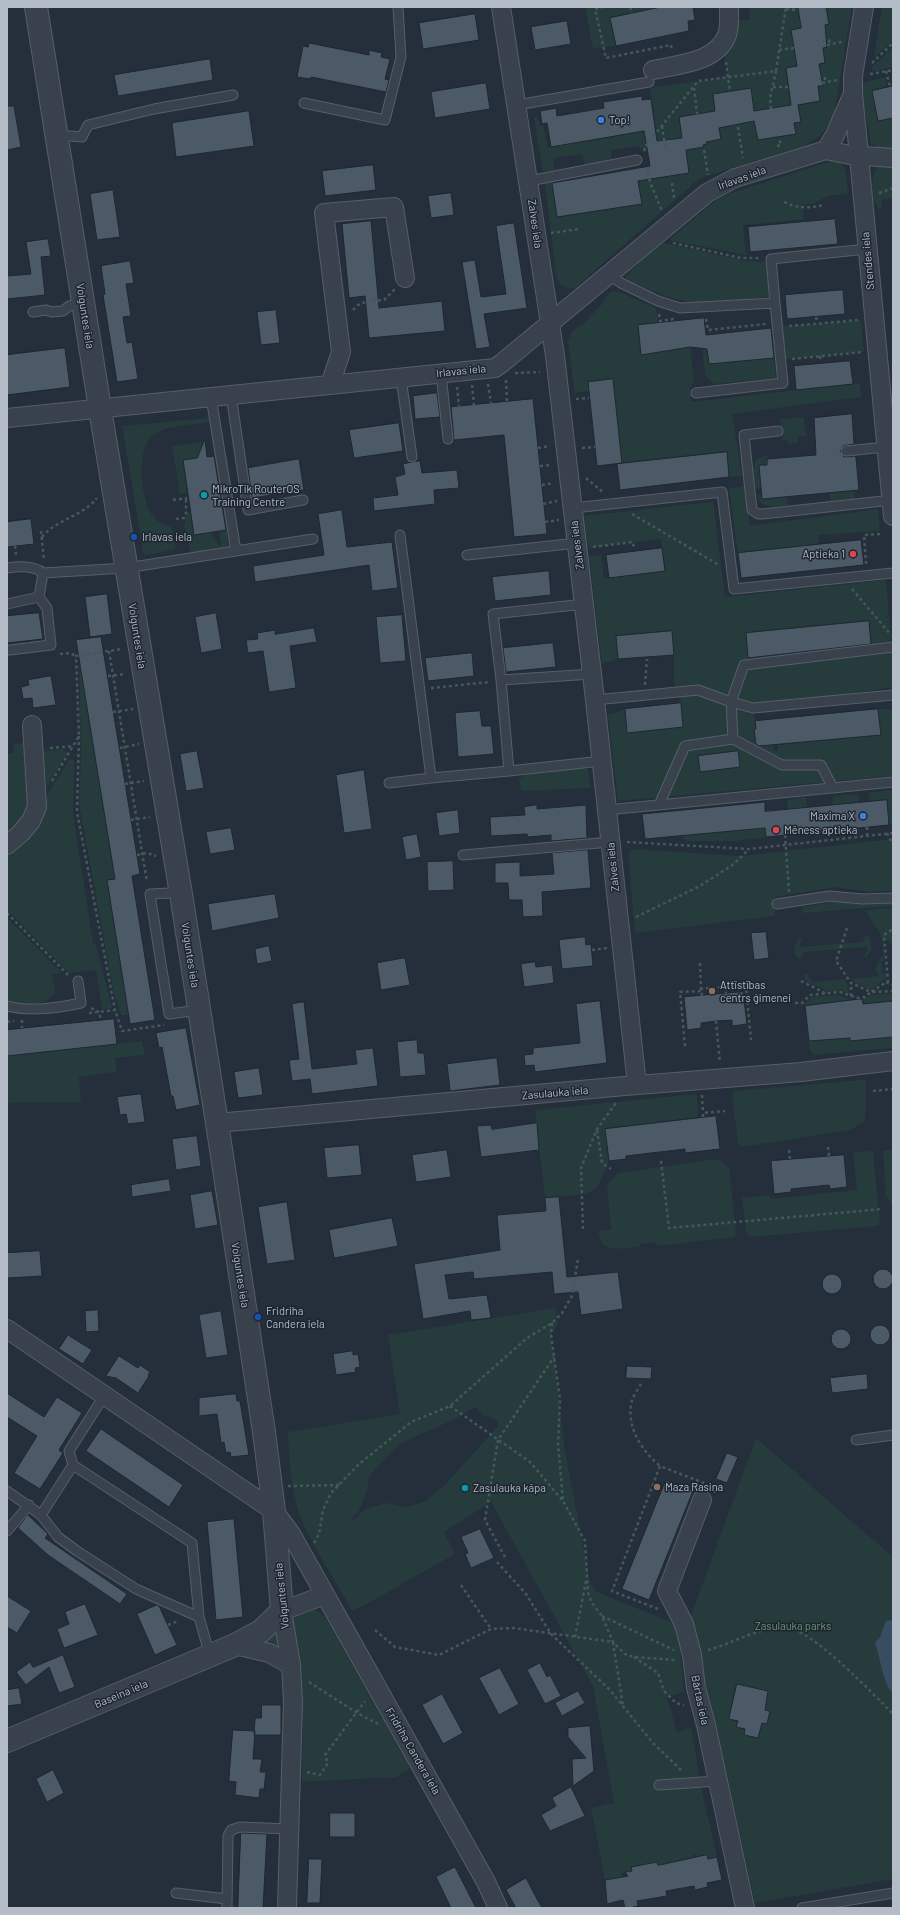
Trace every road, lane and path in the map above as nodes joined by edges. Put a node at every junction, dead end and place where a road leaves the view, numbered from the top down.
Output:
1 (36, 7) edge
2 (398, 7) edge
3 (502, 7) edge
4 (604, 7) edge
5 (630, 7) edge
6 (730, 7) edge
7 (864, 7) edge
8 (786, 8) edge
9 (798, 10) dead end
10 (632, 13) dead end
11 (823, 41) dead end
12 (847, 41) dead end
13 (893, 43) edge
14 (794, 48) dead end
15 (779, 50) junction
16 (674, 65) junction
17 (870, 65) dead end
18 (893, 70) edge
19 (776, 71) junction
20 (886, 71) junction
21 (866, 75) dead end
22 (651, 76) joint
23 (728, 78) junction
24 (841, 79) dead end
25 (818, 80) dead end
26 (693, 87) junction
27 (772, 87) junction
28 (789, 87) dead end
29 (890, 87) dead end
30 (730, 92) dead end
31 (853, 93) junction
32 (233, 95) dead end
33 (304, 103) dead end
34 (517, 105) junction
35 (771, 108) dead end
36 (697, 114) dead end
37 (662, 125) junction
38 (738, 127) dead end
39 (57, 135) junction
40 (779, 138) dead end
41 (777, 146) dead end
42 (665, 147) dead end
43 (704, 150) dead end
44 (826, 150) junction
45 (860, 156) junction
46 (893, 158) edge
47 (641, 159) junction
48 (746, 175) junction
49 (529, 181) junction
50 (892, 187) edge
51 (715, 188) junction
52 (874, 197) dead end
53 (784, 202) dead end
54 (826, 205) dead end
55 (670, 224) junction
56 (580, 229) dead end
57 (551, 233) dead end
58 (671, 243) dead end
59 (867, 249) junction
60 (771, 259) junction
61 (610, 275) junction
62 (405, 278) joint
63 (372, 301) dead end
64 (775, 303) junction
65 (83, 304) junction
66 (658, 307) dead end
67 (33, 312) dead end
68 (706, 316) dead end
69 (816, 317) dead end
70 (678, 319) dead end
71 (874, 319) junction
72 (550, 324) junction
73 (817, 324) junction
74 (777, 327) junction
75 (877, 350) junction
76 (341, 352) junction
77 (820, 356) junction
78 (781, 360) junction
79 (821, 362) dead end
80 (548, 371) dead end
81 (513, 373) dead end
82 (506, 374) dead end
83 (448, 377) junction
84 (487, 377) dead end
85 (401, 378) junction
86 (471, 379) dead end
87 (354, 383) junction
88 (330, 385) junction
89 (696, 393) dead end
90 (231, 395) junction
91 (211, 397) junction
92 (589, 398) dead end
93 (572, 399) dead end
94 (507, 402) dead end
95 (490, 403) dead end
96 (474, 405) dead end
97 (459, 406) dead end
98 (99, 408) junction
99 (7, 418) edge
100 (778, 431) dead end
101 (448, 439) dead end
102 (556, 445) dead end
103 (595, 447) dead end
104 (538, 448) dead end
105 (886, 448) junction
106 (578, 449) dead end
107 (846, 451) dead end
108 (412, 457) dead end
109 (554, 464) dead end
110 (540, 466) dead end
111 (585, 477) dead end
112 (556, 483) dead end
113 (542, 485) dead end
114 (98, 496) dead end
115 (173, 500) dead end
116 (304, 500) dead end
117 (544, 504) dead end
118 (617, 504) junction
119 (892, 508) edge
120 (566, 509) junction
121 (176, 519) dead end
122 (545, 522) dead end
123 (41, 531) dead end
124 (882, 534) dead end
125 (400, 536) dead end
126 (42, 537) junction
127 (313, 539) dead end
128 (583, 546) junction
129 (634, 549) dead end
130 (236, 551) junction
131 (467, 555) dead end
132 (7, 568) edge
133 (126, 568) junction
134 (893, 572) edge
135 (732, 573) junction
136 (43, 574) junction
137 (868, 575) junction
138 (842, 578) junction
139 (39, 597) junction
140 (7, 604) edge
141 (584, 604) junction
142 (893, 638) edge
143 (893, 647) edge
144 (122, 649) dead end
145 (10, 650) dead end
146 (109, 651) junction
147 (127, 673) dead end
148 (592, 674) junction
149 (108, 676) dead end
150 (113, 676) junction
151 (501, 680) junction
152 (418, 690) junction
153 (893, 695) edge
154 (596, 700) junction
155 (731, 702) junction
156 (140, 708) dead end
157 (119, 711) junction
158 (113, 712) dead end
159 (32, 725) dead end
160 (79, 736) junction
161 (733, 739) junction
162 (145, 743) dead end
163 (73, 746) junction
164 (125, 747) junction
165 (120, 748) dead end
166 (34, 749) junction
167 (602, 761) junction
168 (509, 771) junction
169 (431, 778) junction
170 (152, 780) dead end
171 (893, 782) edge
172 (131, 783) junction
173 (389, 783) dead end
174 (125, 784) dead end
175 (833, 788) junction
176 (660, 805) junction
177 (37, 807) junction
178 (607, 810) junction
179 (157, 815) dead end
180 (137, 819) junction
181 (131, 820) dead end
182 (867, 827) dead end
183 (887, 833) junction
184 (893, 833) edge
185 (785, 835) dead end
186 (867, 835) junction
187 (610, 842) junction
188 (786, 844) junction
189 (7, 845) edge
190 (893, 845) edge
191 (749, 849) junction
192 (143, 854) junction
193 (137, 855) dead end
194 (463, 855) dead end
195 (159, 858) dead end
196 (150, 894) junction
197 (181, 894) junction
198 (893, 898) edge
199 (790, 902) junction
200 (777, 904) dead end
201 (7, 913) edge
202 (631, 920) dead end
203 (847, 928) dead end
204 (893, 929) edge
205 (611, 948) dead end
206 (592, 950) dead end
207 (700, 963) dead end
208 (78, 981) joint
209 (801, 981) dead end
210 (886, 982) junction
211 (851, 983) junction
212 (893, 986) edge
213 (713, 988) junction
214 (725, 989) junction
215 (701, 990) junction
216 (893, 991) edge
217 (871, 992) junction
218 (726, 993) dead end
219 (713, 994) dead end
220 (827, 994) junction
221 (702, 996) dead end
222 (851, 996) junction
223 (795, 1003) dead end
224 (7, 1006) edge
225 (115, 1010) junction
226 (198, 1010) junction
227 (99, 1012) junction
228 (85, 1013) dead end
229 (29, 1019) dead end
230 (22, 1020) junction
231 (101, 1020) dead end
232 (716, 1021) dead end
233 (7, 1022) edge
234 (167, 1024) dead end
235 (22, 1028) dead end
236 (751, 1040) dead end
237 (685, 1046) dead end
238 (893, 1061) edge
239 (722, 1079) junction
240 (637, 1085) junction
241 (893, 1089) edge
242 (701, 1091) dead end
243 (872, 1091) dead end
244 (619, 1099) dead end
245 (725, 1111) dead end
246 (703, 1113) junction
247 (703, 1117) dead end
248 (217, 1123) junction
249 (597, 1129) junction
250 (828, 1147) dead end
251 (789, 1150) dead end
252 (829, 1156) dead end
253 (790, 1160) dead end
254 (661, 1161) dead end
255 (612, 1169) dead end
256 (883, 1209) dead end
257 (583, 1229) dead end
258 (578, 1259) dead end
259 (552, 1323) junction
260 (7, 1329) edge
261 (554, 1357) junction
262 (641, 1384) dead end
263 (104, 1396) junction
264 (450, 1406) junction
265 (893, 1435) edge
266 (498, 1440) junction
267 (856, 1440) dead end
268 (73, 1465) junction
269 (660, 1466) junction
270 (339, 1485) junction
271 (284, 1486) dead end
272 (7, 1491) edge
273 (702, 1500) joint
274 (563, 1501) junction
275 (29, 1505) junction
276 (274, 1511) junction
277 (41, 1515) junction
278 (7, 1531) edge
279 (311, 1548) dead end
280 (505, 1557) dead end
281 (497, 1562) dead end
282 (587, 1576) junction
283 (461, 1585) dead end
284 (667, 1591) junction
285 (325, 1595) junction
286 (282, 1611) junction
287 (602, 1616) junction
288 (199, 1617) junction
289 (491, 1629) junction
290 (375, 1630) dead end
291 (550, 1634) junction
292 (576, 1638) junction
293 (612, 1642) junction
294 (235, 1645) junction
295 (210, 1656) junction
296 (690, 1656) junction
297 (634, 1657) junction
298 (291, 1670) junction
299 (376, 1686) junction
300 (623, 1706) junction
301 (701, 1708) junction
302 (356, 1713) junction
303 (893, 1714) edge
304 (406, 1739) junction
305 (7, 1741) edge
306 (292, 1771) junction
307 (717, 1781) junction
308 (693, 1782) junction
309 (659, 1785) dead end
310 (290, 1829) junction
311 (176, 1893) dead end
312 (893, 1893) edge
313 (227, 1904) edge
314 (287, 1908) edge
315 (498, 1908) edge
316 (745, 1908) edge
317 (802, 1908) edge

1 - 39 street, Volguntes iela
2 - 33 lane
3 - 34 street, Zalves iela
4 - 16 path
5 - 10 path
6 - 16 street
7 - 31 street, Stendes iela
8 - 9 path
8 - 15 path
11 - 12 path
13 - 17 path
14 - 15 path
15 - 19 path
16 - 22 street
18 - 20 path
19 - 23 path
19 - 27 path
20 - 21 path
20 - 29 path
22 - 34 lane
23 - 26 path
23 - 30 path
24 - 25 path
26 - 36 path
26 - 37 path
27 - 28 path
27 - 35 path
31 - 44 street
31 - 45 street, Stendes iela
32 - 39 lane
34 - 49 street, Zalves iela
37 - 42 path
37 - 47 path
38 - 48 path
39 - 65 street, Volguntes iela
40 - 41 path
43 - 51 path
44 - 45 street, Irlavas iela
44 - 48 street, Irlavas iela
45 - 46 street, Irlavas iela
45 - 59 street, Stendes iela
47 - 49 lane
47 - 55 path
48 - 51 street, Irlavas iela
49 - 72 street, Zalves iela
50 - 52 path
51 - 55 street, Irlavas iela
53 - 54 path
55 - 61 street, Irlavas iela
56 - 57 path
58 - 60 path
59 - 60 lane
59 - 71 street, Stendes iela
60 - 64 lane
61 - 64 lane
61 - 72 street, Irlavas iela
62 - 63 path
62 - 76 street
64 - 74 lane
65 - 67 lane
65 - 98 street, Volguntes iela
66 - 70 path
68 - 74 path
69 - 73 path
71 - 73 path
71 - 75 street, Stendes iela
72 - 83 street, Irlavas iela
72 - 120 street, Zalves iela
73 - 74 path
74 - 78 lane
75 - 77 path
75 - 105 street, Stendes iela
76 - 87 street
76 - 88 street
77 - 78 path
77 - 79 path
78 - 89 lane
80 - 81 path
82 - 94 path
83 - 85 street, Irlavas iela
83 - 97 path
83 - 101 lane
84 - 95 path
85 - 87 street, Irlavas iela
85 - 108 lane
86 - 96 path
87 - 88 street, Irlavas iela
88 - 90 street, Irlavas iela
90 - 91 street, Irlavas iela
90 - 116 lane
91 - 98 street, Irlavas iela
91 - 130 lane
92 - 93 path
98 - 99 street, Irlavas iela
98 - 133 street, Volguntes iela
100 - 119 lane
102 - 104 path
103 - 106 path
105 - 107 lane
105 - 119 street, Stendes iela
109 - 110 path
111 - 118 path
112 - 113 path
114 - 126 path
115 - 121 path
117 - 120 path
118 - 120 lane
118 - 135 path
118 - 135 lane
120 - 122 path
120 - 128 street, Zalves iela
123 - 126 path
124 - 137 path
125 - 152 lane
126 - 136 path
127 - 130 lane
128 - 129 path
128 - 131 lane
128 - 141 street, Zalves iela
130 - 133 lane
132 - 136 lane
133 - 136 lane
133 - 197 street, Volguntes iela
134 - 137 lane
135 - 138 lane
136 - 139 lane
137 - 138 lane
138 - 142 path
139 - 140 lane
139 - 145 lane
141 - 148 street, Zalves iela
141 - 151 lane
143 - 155 lane
144 - 146 path
146 - 150 path
146 - 160 path
147 - 150 path
148 - 151 lane
148 - 154 street, Zalves iela
149 - 150 path
150 - 157 path
151 - 152 path
151 - 168 lane
152 - 169 lane
153 - 155 lane
154 - 155 lane
154 - 167 street, Zalves iela
155 - 161 lane
156 - 157 path
157 - 158 path
157 - 164 path
159 - 166 street
160 - 163 path
160 - 225 path
161 - 175 lane
161 - 176 lane
162 - 164 path
163 - 166 path
163 - 177 path
164 - 165 path
164 - 172 path
166 - 177 street
167 - 168 lane
167 - 178 street, Zalves iela
168 - 169 lane
169 - 173 lane
170 - 172 path
171 - 175 lane
172 - 174 path
172 - 180 path
175 - 176 lane
176 - 178 lane
177 - 189 street
178 - 187 street, Zalves iela
179 - 180 path
180 - 181 path
180 - 192 path
182 - 186 path
183 - 184 path
183 - 186 path
183 - 190 path
185 - 188 path
186 - 188 path
187 - 191 path
187 - 194 lane
187 - 240 street, Zalves iela
188 - 191 path
188 - 199 path
191 - 202 path
192 - 193 path
192 - 195 path
192 - 196 path
196 - 197 lane
196 - 226 lane
197 - 226 street, Volguntes iela
198 - 199 lane
199 - 200 lane
201 - 208 path
203 - 211 path
204 - 210 path
205 - 206 path
207 - 215 path
208 - 224 lane
209 - 220 path
210 - 212 path
210 - 217 path
211 - 217 path
211 - 222 path
213 - 214 path
213 - 215 path
213 - 219 path
214 - 218 path
214 - 236 path
215 - 221 path
215 - 237 path
216 - 217 path
217 - 222 path
220 - 222 path
220 - 223 path
225 - 227 path
225 - 234 path
226 - 248 street, Volguntes iela
227 - 228 path
227 - 231 path
229 - 230 path
230 - 233 path
230 - 235 path
232 - 239 path
238 - 239 street, Zasulauka iela
239 - 240 street, Zasulauka iela
240 - 248 street, Zasulauka iela
241 - 243 path
242 - 246 path
244 - 249 path
245 - 246 path
246 - 247 path
248 - 276 street, Volguntes iela
249 - 255 path
249 - 257 path
250 - 252 path
251 - 253 path
254 - 256 path
258 - 259 path
259 - 261 path
259 - 264 path
260 - 263 street, Fridriha Candera iela
261 - 266 path
261 - 274 path
262 - 269 path
263 - 268 lane
263 - 276 street, Fridriha Candera iela
264 - 266 path
264 - 270 path
265 - 267 lane
266 - 274 path
266 - 280 path
268 - 277 lane
268 - 288 lane
269 - 273 path
269 - 284 path
270 - 271 path
270 - 279 path
272 - 275 lane
273 - 284 street
274 - 282 path
275 - 277 lane
275 - 278 lane
276 - 285 street, Fridriha Candera iela
276 - 286 street, Volguntes iela
277 - 288 lane
281 - 291 path
282 - 287 path
282 - 292 path
283 - 289 path
284 - 296 street, Bārtas iela
285 - 286 street
285 - 299 street, Fridriha Candera iela
286 - 294 street, Baseina iela
286 - 298 street, Volguntes iela
287 - 293 path
287 - 296 path
288 - 295 lane
289 - 290 path
289 - 291 path
291 - 292 path
291 - 300 path
292 - 293 path
293 - 297 path
293 - 300 path
294 - 295 street, Baseina iela
294 - 298 street
295 - 305 street, Baseina iela
296 - 297 path
296 - 301 street, Bārtas iela
296 - 303 path
297 - 301 path
298 - 302 path
298 - 306 street, Volguntes iela
299 - 302 path
299 - 304 street, Fridriha Candera iela
300 - 308 path
301 - 307 street, Bārtas iela
302 - 304 path
302 - 306 path
304 - 315 street, Fridriha Candera iela
306 - 310 street, Volguntes iela
307 - 308 lane
307 - 316 street, Bārtas iela
308 - 309 lane
310 - 313 lane
310 - 314 street, Volguntes iela
311 - 313 lane
312 - 317 lane

